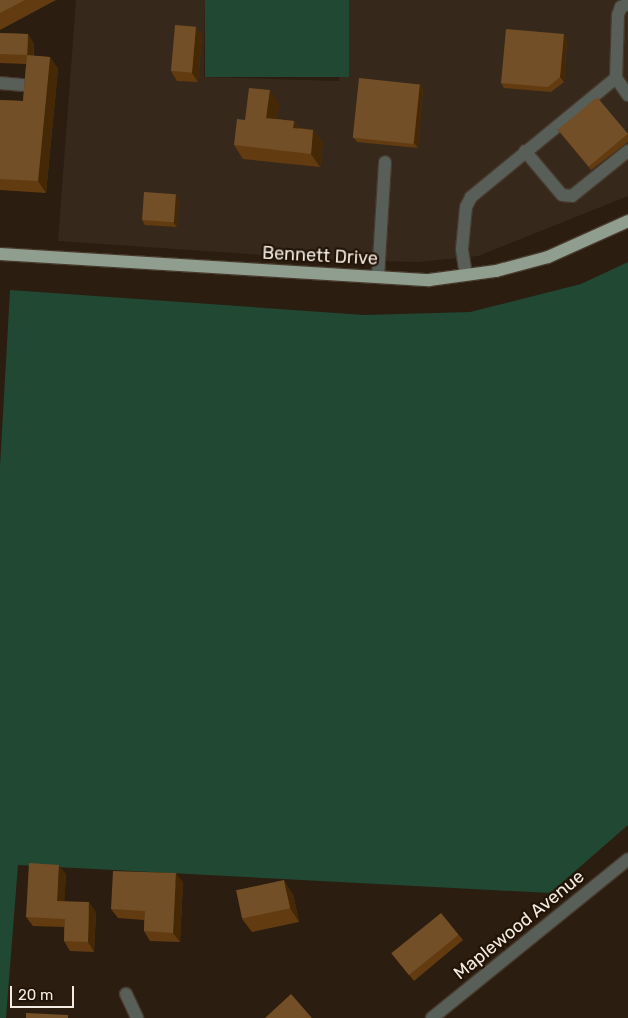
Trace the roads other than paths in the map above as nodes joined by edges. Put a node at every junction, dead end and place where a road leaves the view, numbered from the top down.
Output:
1 (628, 4) edge
2 (616, 78) junction
3 (0, 84) edge
4 (24, 85) edge
5 (628, 95) edge
6 (525, 151) junction
7 (628, 151) edge
8 (385, 162) dead end
9 (628, 221) edge
10 (0, 254) edge
11 (466, 275) junction
12 (378, 277) junction
13 (628, 858) edge
14 (126, 994) dead end
15 (137, 1018) edge
16 (432, 1018) edge

1 - 2 street
2 - 5 street
2 - 6 street
3 - 4 street
6 - 7 street
6 - 11 street
8 - 12 street
9 - 11 main road, Bennett Drive
10 - 12 main road, Bennett Drive
11 - 12 main road, Bennett Drive
13 - 16 street, Maplewood Avenue
14 - 15 street

